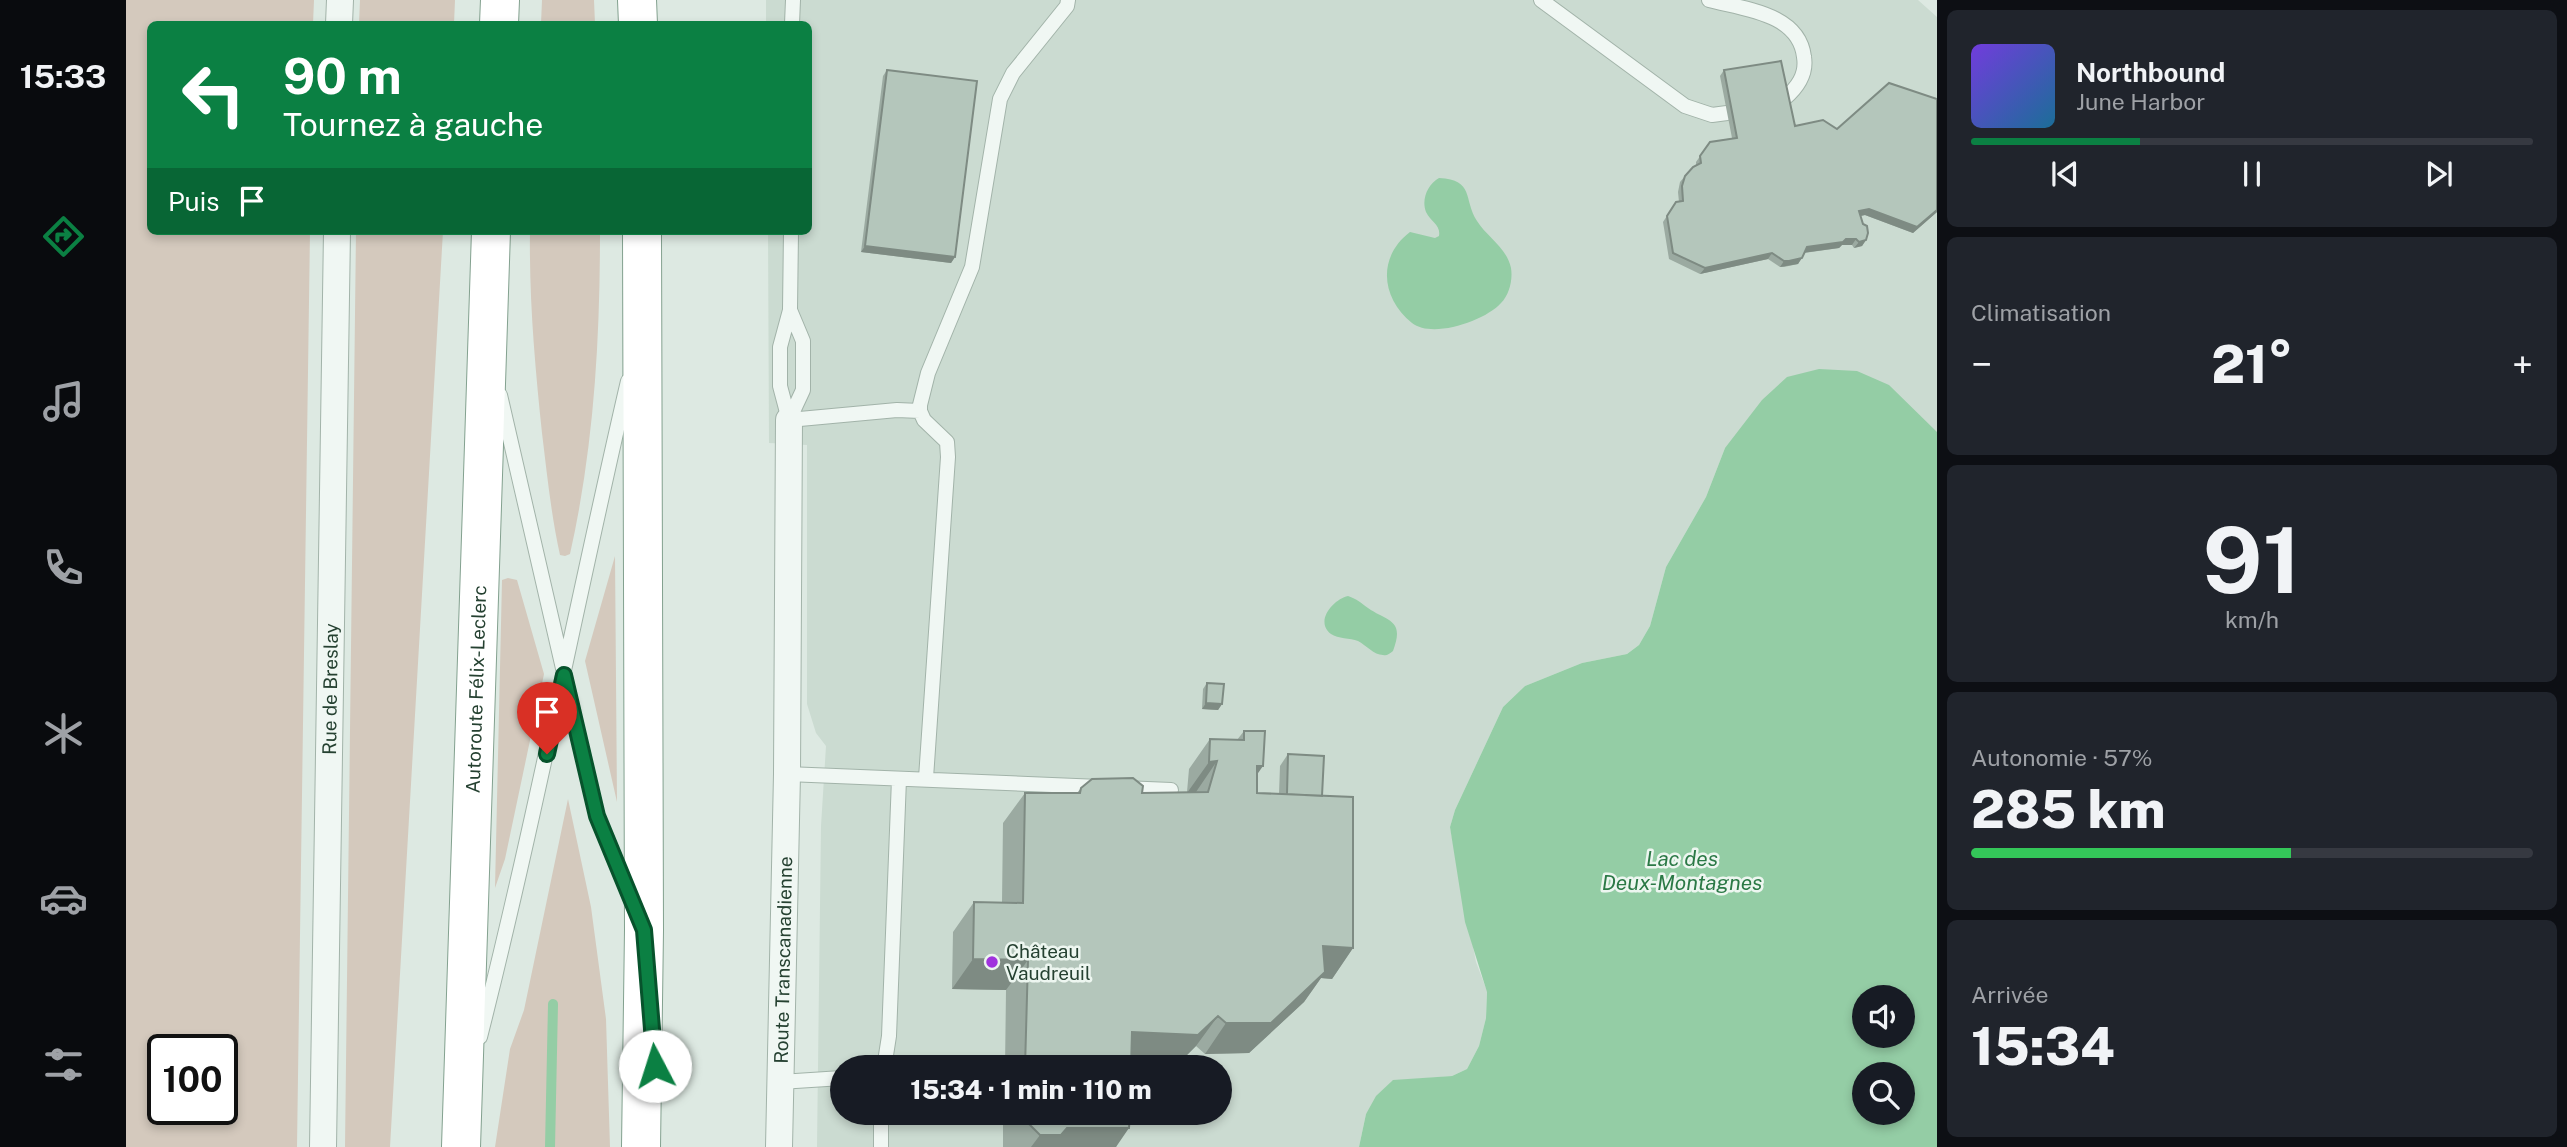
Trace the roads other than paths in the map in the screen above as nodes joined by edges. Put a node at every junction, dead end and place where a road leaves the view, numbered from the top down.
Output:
1 (340, 0) edge
2 (500, 0) edge
3 (637, 0) edge
4 (793, 0) edge
5 (1068, 0) edge
6 (1541, 0) edge
7 (1709, 0) edge
8 (339, 21) edge
9 (499, 21) edge
10 (638, 21) edge
11 (792, 21) edge
12 (1784, 99) edge
13 (1727, 113) dead end
14 (337, 235) edge
15 (491, 235) edge
16 (642, 235) edge
17 (790, 235) edge
18 (790, 310) junction
19 (644, 312) junction
20 (487, 334) junction
21 (920, 411) junction
22 (789, 420) junction
23 (564, 675) junction
24 (786, 774) junction
25 (926, 778) junction
26 (898, 779) junction
27 (1171, 790) edge
28 (644, 930) junction
29 (886, 1055) edge
30 (830, 1079) edge
31 (780, 1082) junction
32 (461, 1109) junction
33 (881, 1125) edge
34 (323, 1147) edge
35 (459, 1147) edge
36 (641, 1147) edge
37 (662, 1147) edge
38 (779, 1147) edge
39 (881, 1147) edge

1 - 8 street
2 - 9 highway
3 - 10 highway
4 - 11 lane
5 - 21 lane
6 - 13 lane
7 - 12 lane
14 - 34 street, Rue de Breslay
15 - 20 highway, Autoroute Félix-Leclerc
16 - 19 highway
17 - 18 lane
18 - 22 lane
18 - 22 lane
19 - 23 lane
19 - 28 highway
20 - 23 lane
20 - 32 highway, Autoroute Félix-Leclerc
21 - 22 lane
21 - 25 lane
22 - 24 street, Route Transcanadienne
23 - 28 lane
23 - 32 lane
24 - 26 lane
24 - 31 street, Route Transcanadienne
25 - 26 lane
25 - 27 lane
26 - 29 lane
28 - 36 highway
28 - 37 highway
30 - 31 lane
31 - 38 street, Route Transcanadienne
32 - 35 highway, Autoroute Félix-Leclerc
33 - 39 lane

